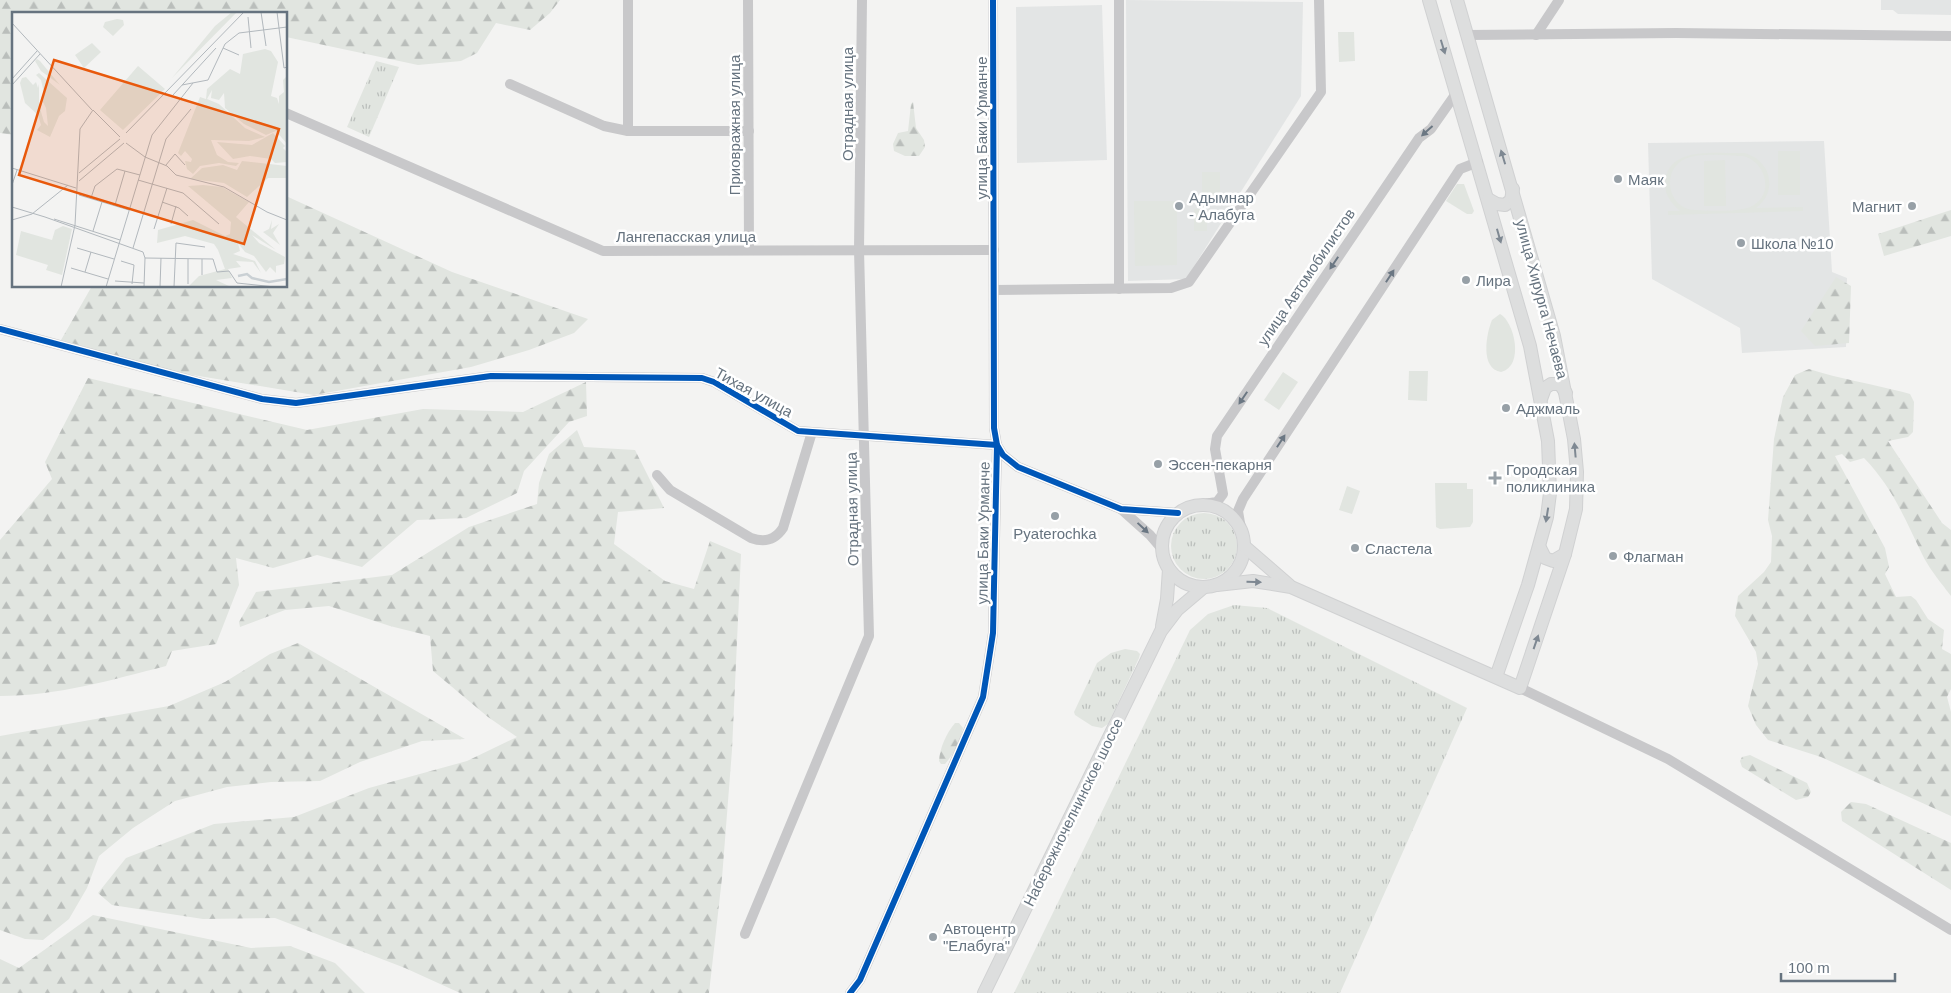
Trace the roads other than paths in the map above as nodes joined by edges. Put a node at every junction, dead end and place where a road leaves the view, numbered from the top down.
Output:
1 (628, 0) edge
2 (748, 0) edge
3 (862, 0) edge
4 (992, 0) edge
5 (1119, 0) edge
6 (1319, 0) edge
7 (1429, 0) edge
8 (1458, 0) edge
9 (1559, 0) edge
10 (1467, 35) junction
11 (1536, 35) junction
12 (1951, 36) edge
13 (510, 84) dead end
14 (1457, 92) junction
15 (288, 114) edge
16 (628, 130) junction
17 (750, 130) junction
18 (1478, 162) junction
19 (1513, 189) junction
20 (1488, 198) junction
21 (749, 250) junction
22 (858, 250) junction
23 (994, 250) junction
24 (1119, 289) junction
25 (994, 290) junction
26 (0, 329) edge
27 (1567, 396) junction
28 (1542, 399) junction
29 (812, 432) junction
30 (865, 436) junction
31 (997, 445) junction
32 (657, 475) dead end
33 (1224, 492) junction
34 (1243, 499) junction
35 (1197, 506) junction
36 (1121, 509) junction
37 (1178, 513) junction
38 (1241, 530) junction
39 (1244, 546) junction
40 (1540, 548) junction
41 (1162, 550) junction
42 (1565, 554) junction
43 (1169, 569) junction
44 (1217, 585) junction
45 (1291, 587) junction
46 (1203, 588) junction
47 (1161, 631) junction
48 (1496, 678) junction
49 (1520, 688) junction
50 (1951, 930) edge
51 (745, 934) dead end
52 (850, 993) edge
53 (984, 993) edge

1 - 16 street
2 - 17 street, Приовражная улица
3 - 22 street, Отрадная улица
4 - 23 street, улица Баки Урманче
5 - 24 street
6 - 24 street
7 -> 14 main road, улица Хирурга Нечаева
8 - 10 main road, улица Хирурга Нечаева
9 - 11 street
10 - 11 street
19 -> 10 main road, улица Хирурга Нечаева
11 - 12 street
13 - 16 street
14 - 18 main road, улица Хирурга Нечаева
14 -> 33 street, улица Автомобилистов
15 - 21 street, Лангепасская улица
16 - 17 street
17 - 21 street, Приовражная улица
18 - 20 main road, улица Хирурга Нечаева
34 -> 18 street
19 - 20 main road
19 - 27 main road, улица Хирурга Нечаева
20 -> 28 main road, улица Хирурга Нечаева
21 - 22 street, Лангепасская улица
22 - 23 street, Лангепасская улица
22 - 30 street, Отрадная улица
23 - 25 street, улица Баки Урманче
24 - 25 street
25 - 31 street, улица Баки Урманче
26 - 29 street, Тихая улица
27 - 28 main road
42 -> 27 main road, улица Хирурга Нечаева
28 -> 40 main road, улица Хирурга Нечаева
29 - 30 street, Тихая улица
29 - 32 street
30 - 31 street, Тихая улица
30 - 51 street, Отрадная улица
31 - 36 street
31 - 52 street, улица Баки Урманче
33 - 34 street
33 - 35 street
34 - 38 street
35 - 37 main road
35 - 38 main road
36 - 37 street
36 -> 41 street
37 - 41 main road
38 - 39 main road
39 - 44 main road
39 - 45 main road
40 - 42 main road
40 - 48 main road, улица Хирурга Нечаева
41 - 43 main road
49 -> 42 main road, улица Хирурга Нечаева
43 - 46 main road
43 - 47 main road, Набережночелнинское шоссе
44 -> 45 main road
44 - 46 main road
45 - 48 main road
46 - 47 main road, Набережночелнинское шоссе
47 - 53 main road, Набережночелнинское шоссе
48 - 49 main road
49 - 50 street

